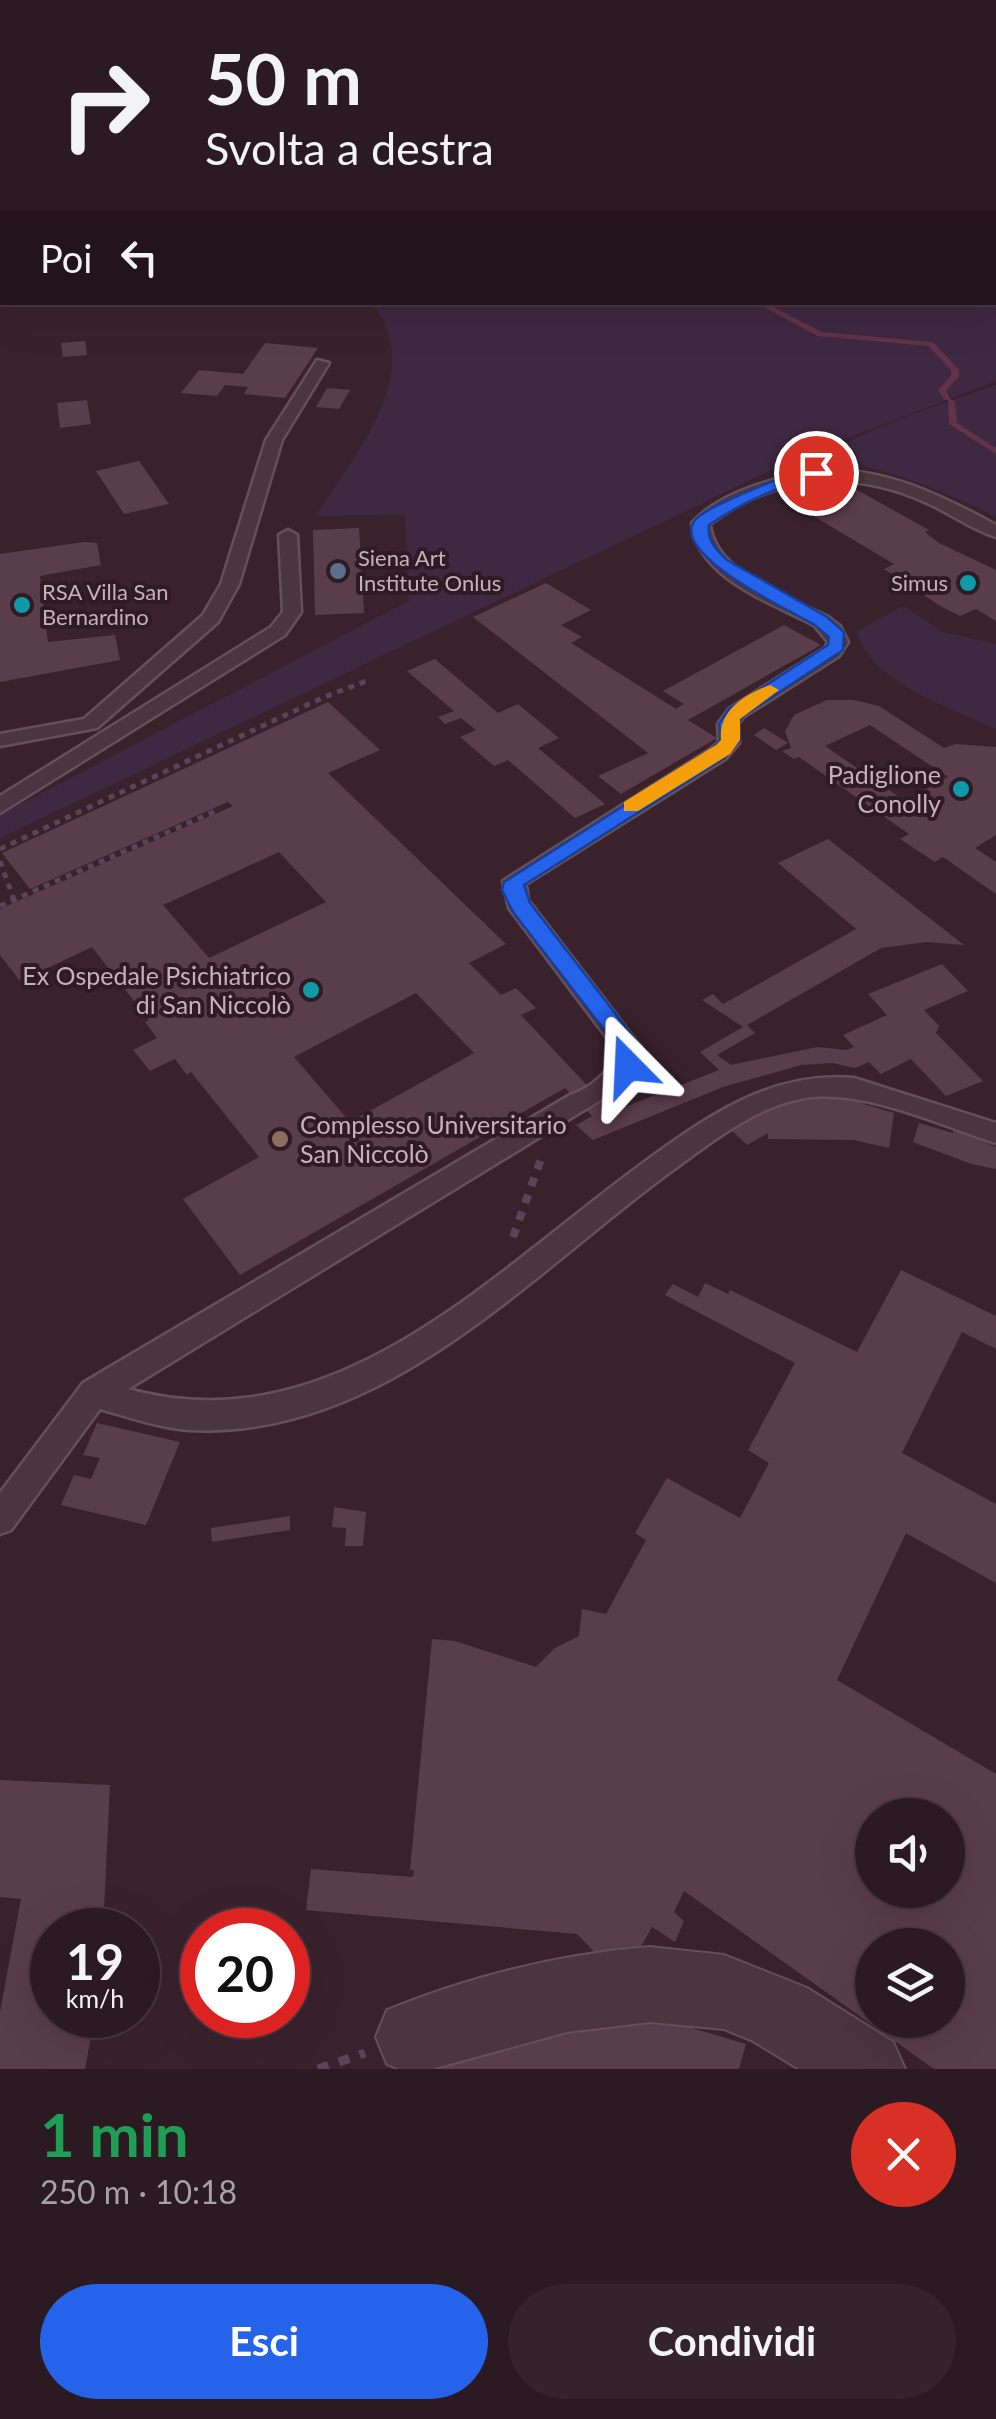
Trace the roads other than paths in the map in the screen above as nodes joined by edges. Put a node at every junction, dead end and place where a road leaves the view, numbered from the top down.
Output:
1 (322, 363) dead end
2 (996, 532) edge
3 (288, 536) dead end
4 (0, 740) edge
5 (0, 806) edge
6 (996, 1134) edge
7 (94, 1393) junction
8 (0, 1519) edge
9 (414, 2036) dead end
10 (866, 2069) edge

1 - 4 lane
2 - 7 lane
3 - 5 lane
6 - 7 lane
7 - 8 lane
9 - 10 street

